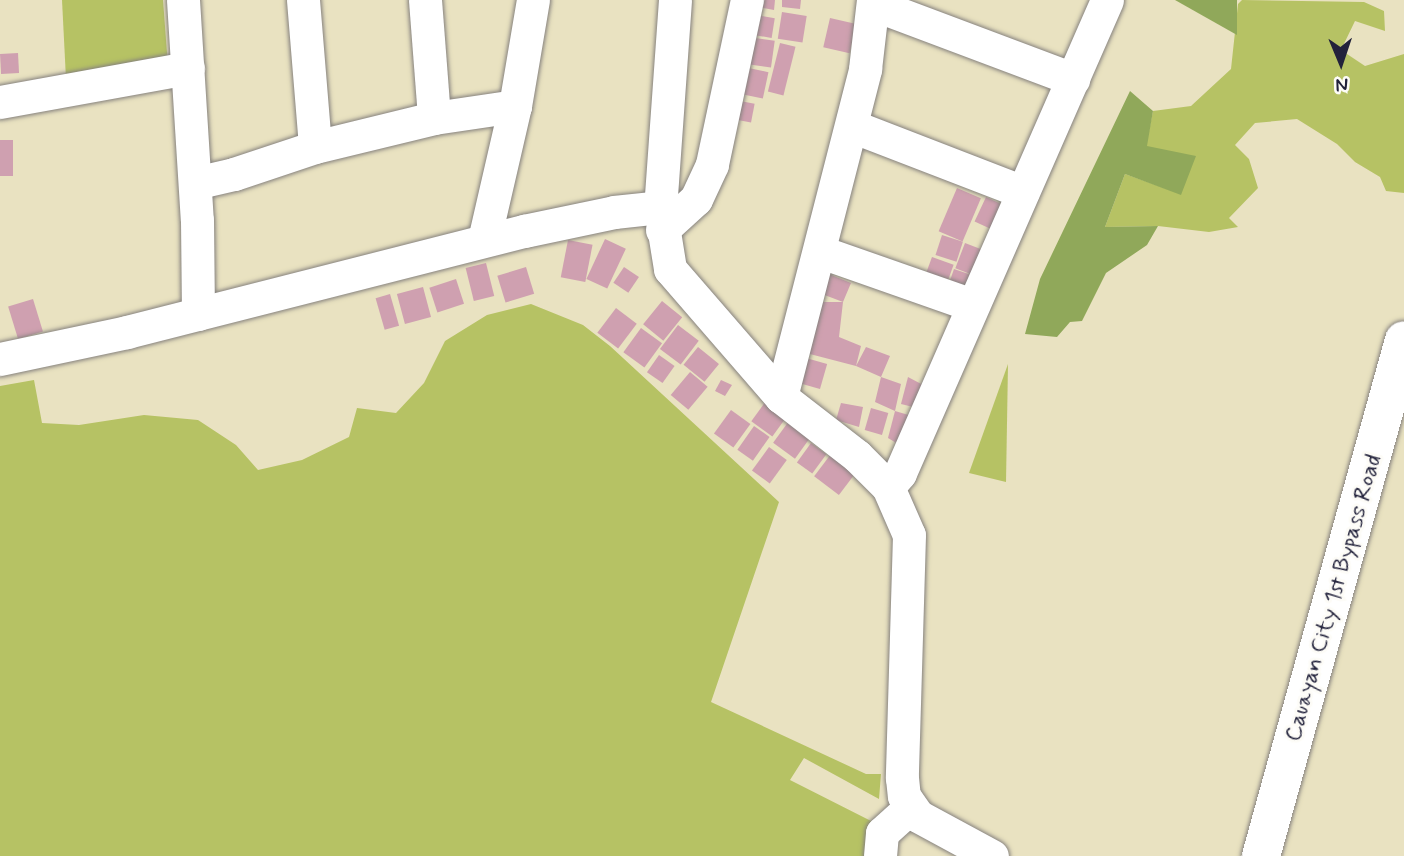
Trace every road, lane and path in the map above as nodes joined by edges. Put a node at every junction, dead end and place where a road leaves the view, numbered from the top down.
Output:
1 (183, 0) edge
2 (303, 0) edge
3 (425, 0) edge
4 (533, 0) edge
5 (675, 0) edge
6 (747, 0) edge
7 (1107, 0) edge
8 (873, 2) edge
9 (188, 68) junction
10 (1073, 79) junction
11 (0, 102) edge
12 (515, 106) junction
13 (434, 118) junction
14 (852, 126) junction
15 (316, 147) junction
16 (195, 183) junction
17 (1023, 192) junction
18 (661, 218) junction
19 (484, 240) junction
20 (821, 251) junction
21 (972, 305) junction
22 (198, 314) junction
23 (1404, 340) edge
24 (0, 359) edge
25 (781, 397) junction
26 (888, 487) junction
27 (910, 808) junction
28 (880, 856) edge
29 (992, 856) edge
30 (1261, 856) edge

1 - 9 street
2 - 15 street
3 - 13 street
4 - 12 street
5 - 18 street
6 - 18 street
7 - 10 street
8 - 10 street
8 - 14 street
9 - 11 street
9 - 16 street
10 - 17 street
12 - 13 street
12 - 19 street
13 - 15 street
14 - 17 street
14 - 20 street
15 - 16 street
16 - 22 street
17 - 21 street
18 - 19 street
18 - 25 street
19 - 22 street
20 - 21 street
20 - 25 street
21 - 26 street
22 - 24 street
23 - 30 main road, Cauayan City 1st Bypass Road
25 - 26 street
26 - 27 street
27 - 28 street
27 - 29 street

